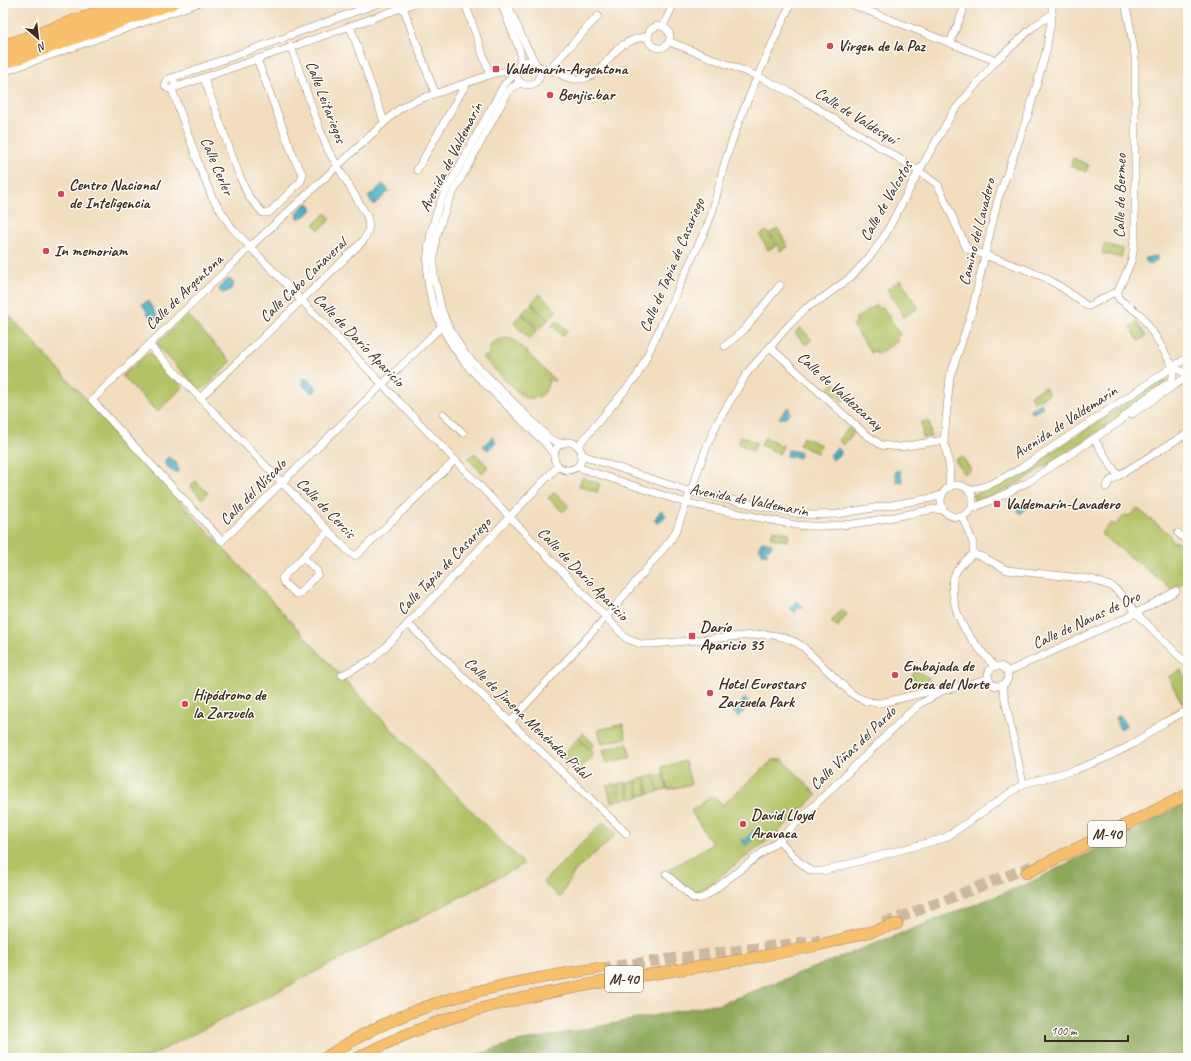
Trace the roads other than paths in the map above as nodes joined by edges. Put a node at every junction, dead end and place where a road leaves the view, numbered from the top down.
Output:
1 (101, 3) edge
2 (123, 3) edge
3 (149, 3) edge
4 (174, 3) edge
5 (198, 3) edge
6 (379, 3) edge
7 (414, 3) edge
8 (465, 3) edge
9 (501, 3) edge
10 (507, 3) edge
11 (674, 3) edge
12 (791, 3) edge
13 (848, 3) edge
14 (1052, 3) edge
15 (1125, 3) edge
16 (963, 4) edge
17 (403, 7) junction
18 (1052, 14) junction
19 (598, 16) dead end
20 (350, 26) junction
21 (663, 26) junction
22 (648, 36) junction
23 (286, 37) junction
24 (670, 42) junction
25 (950, 43) junction
26 (3, 45) edge
27 (291, 47) junction
28 (3, 54) edge
29 (258, 59) junction
30 (996, 61) junction
31 (535, 62) junction
32 (520, 63) junction
33 (3, 64) edge
34 (540, 68) junction
35 (549, 69) junction
36 (515, 71) junction
37 (3, 72) edge
38 (490, 75) junction
39 (757, 76) junction
40 (204, 78) junction
41 (466, 84) junction
42 (521, 84) junction
43 (173, 88) junction
44 (435, 94) junction
45 (384, 121) junction
46 (337, 166) junction
47 (417, 170) dead end
48 (919, 171) junction
49 (286, 196) junction
50 (295, 205) junction
51 (250, 247) junction
52 (985, 255) junction
53 (780, 285) dead end
54 (1117, 293) junction
55 (301, 300) junction
56 (441, 327) junction
57 (149, 345) junction
58 (725, 346) dead end
59 (770, 347) junction
60 (1188, 357) edge
61 (1173, 367) junction
62 (1188, 373) edge
63 (1188, 376) edge
64 (382, 384) junction
65 (200, 398) junction
66 (92, 400) joint
67 (443, 414) dead end
68 (1118, 423) junction
69 (463, 433) dead end
70 (1186, 434) dead end
71 (1094, 439) junction
72 (944, 440) junction
73 (562, 444) junction
74 (578, 446) junction
75 (554, 454) junction
76 (581, 454) junction
77 (455, 460) junction
78 (558, 466) junction
79 (577, 467) junction
80 (950, 469) junction
81 (1118, 476) junction
82 (282, 483) junction
83 (958, 485) junction
84 (949, 486) junction
85 (1106, 487) dead end
86 (969, 490) junction
87 (691, 492) junction
88 (941, 495) junction
89 (686, 503) junction
90 (971, 509) junction
91 (943, 510) junction
92 (962, 516) junction
93 (510, 517) junction
94 (329, 531) junction
95 (1178, 533) dead end
96 (1188, 542) edge
97 (973, 554) junction
98 (303, 557) junction
99 (1176, 591) dead end
100 (1136, 613) junction
101 (606, 617) junction
102 (408, 624) junction
103 (1188, 665) edge
104 (994, 666) junction
105 (1007, 672) junction
106 (342, 674) dead end
107 (988, 679) junction
108 (1002, 685) junction
109 (944, 690) junction
110 (917, 695) junction
111 (908, 696) junction
112 (920, 704) junction
113 (914, 709) junction
114 (1188, 710) edge
115 (510, 722) junction
116 (1023, 784) junction
117 (1187, 795) dead end
118 (626, 832) dead end
119 (779, 840) junction
120 (1026, 873) tunnel mouth
121 (666, 874) dead end
122 (897, 924) dead end
123 (600, 968) tunnel mouth
124 (457, 1015) junction
125 (324, 1058) edge
126 (358, 1058) edge
127 (372, 1058) edge

1 - 26 highway
2 - 26 highway
3 - 28 highway
4 - 33 highway
5 - 37 street
6 - 23 street
7 - 17 street
8 - 38 street
9 - 32 street
10 - 31 street
11 - 21 street
12 - 39 street
13 - 25 street
14 - 18 street, Camino del Lavadero
15 - 54 street, Calle de Bermeo
16 - 25 street
17 - 20 street
17 - 44 street
18 - 30 street, Calle de Valcotos
18 - 52 street, Camino del Lavadero
19 - 35 street
20 - 27 street
20 - 45 street
21 - 22 street
21 - 24 street
22 - 24 street
22 - 35 street
23 - 27 street, Calle Leitariegos
23 - 43 street, Calle Cerler
24 - 39 street, Calle de Valdesquí
25 - 30 street
27 - 29 street
27 - 46 street, Calle Leitariegos
29 - 40 street
29 - 49 street
30 - 48 street, Calle de Valcotos
31 - 32 street
31 - 34 street
32 - 36 street
34 - 35 street
34 - 42 street
36 - 38 street, Calle de Argentona
36 - 42 street
36 - 56 street, Avenida de Valdemarín
38 - 41 street, Calle de Argentona
39 - 48 street, Calle de Valdesquí
39 - 74 street, Calle de Tapia de Casariego
40 - 43 street
40 - 49 street
41 - 44 street, Calle de Argentona
41 - 47 street
42 - 73 street, Avenida de Valdemarín
43 - 51 street, Calle Cerler
44 - 45 street, Calle de Argentona
45 - 46 street, Calle de Argentona
46 - 50 street, Calle de Argentona
46 - 55 street, Calle Cabo Cañaveral
48 - 52 street, Calle de Valdesquí
48 - 59 street, Calle de Valcotos
49 - 50 street
50 - 51 street, Calle de Argentona
51 - 55 street, Calle de Darío Aparicio
51 - 57 street, Calle de Argentona
52 - 54 street, Calle de Valdesquí
52 - 72 street, Camino del Lavadero
53 - 58 street
54 - 61 street
55 - 64 street, Calle de Darío Aparicio
55 - 65 street, Calle Cabo Cañaveral
56 - 64 street, Calle del Níscalo
56 - 75 street, Avenida de Valdemarín
57 - 65 street, Calle de Cercis
57 - 66 street, Calle de Argentona
59 - 72 street, Calle de Valdezcaray
59 - 87 street, Calle de Valcotos
60 - 61 street, Avenida de Valdemarín
61 - 62 street
61 - 68 street, Avenida de Valdemarín
61 - 86 street, Avenida de Valdemarín
63 - 68 street, Avenida de Valdemarín
64 - 77 street, Calle de Darío Aparicio
64 - 82 street, Calle del Níscalo
65 - 82 street, Calle de Cercis
66 - 82 street, Calle del Níscalo
67 - 69 street
68 - 71 street, Avenida de Valdemarín
70 - 81 street
71 - 81 street
71 - 90 street, Avenida de Valdemarín
72 - 80 street, Camino del Lavadero
73 - 74 street
73 - 75 street
74 - 76 street
75 - 78 street
76 - 79 street
76 - 87 street, Avenida de Valdemarín
77 - 93 street, Calle de Darío Aparicio
77 - 94 street, Calle de Cercis
78 - 79 street
78 - 93 street, Calle Tapia de Casariego
79 - 89 street, Avenida de Valdemarín
80 - 83 street, Camino del Lavadero
80 - 84 street, Camino del Lavadero
81 - 85 street
82 - 94 street, Calle de Cercis
83 - 84 street
83 - 86 street
84 - 88 street
86 - 90 street
87 - 88 street, Avenida de Valdemarín
87 - 89 street, Calle de Valcotos
88 - 91 street
89 - 91 street, Avenida de Valdemarín
89 - 101 street, Calle de Valcotos
90 - 92 street
91 - 92 street
92 - 97 street
93 - 101 street, Calle de Darío Aparicio
93 - 102 street, Calle Tapia de Casariego
94 - 98 street
95 - 96 street
97 - 100 street
97 - 104 street
98 - 98 street
99 - 100 street, Calle de Navas de Oro
100 - 103 street
100 - 105 street, Calle de Navas de Oro
101 - 111 street, Calle de Darío Aparicio
101 - 115 street, Calle de Valcotos
102 - 106 street, Calle Tapia de Casariego
102 - 115 street, Calle de Jimena Menéndez Pidal
104 - 105 street
104 - 107 street
105 - 108 street
107 - 108 street
107 - 109 street, Calle de Darío Aparicio
108 - 116 street
109 - 110 street, Calle de Darío Aparicio
109 - 112 street, Calle Viñas del Pardo
110 - 111 street, Calle de Darío Aparicio
110 - 112 street
111 - 113 street
112 - 113 street, Calle Viñas del Pardo
113 - 119 street, Calle Viñas del Pardo
114 - 116 street
115 - 118 street, Calle de Jimena Menéndez Pidal
116 - 119 street
117 - 120 highway, M-40
119 - 121 street, Calle Viñas del Pardo
122 - 124 highway, M-40
123 - 125 highway, M-40
124 - 126 highway, M-40
124 - 127 highway

